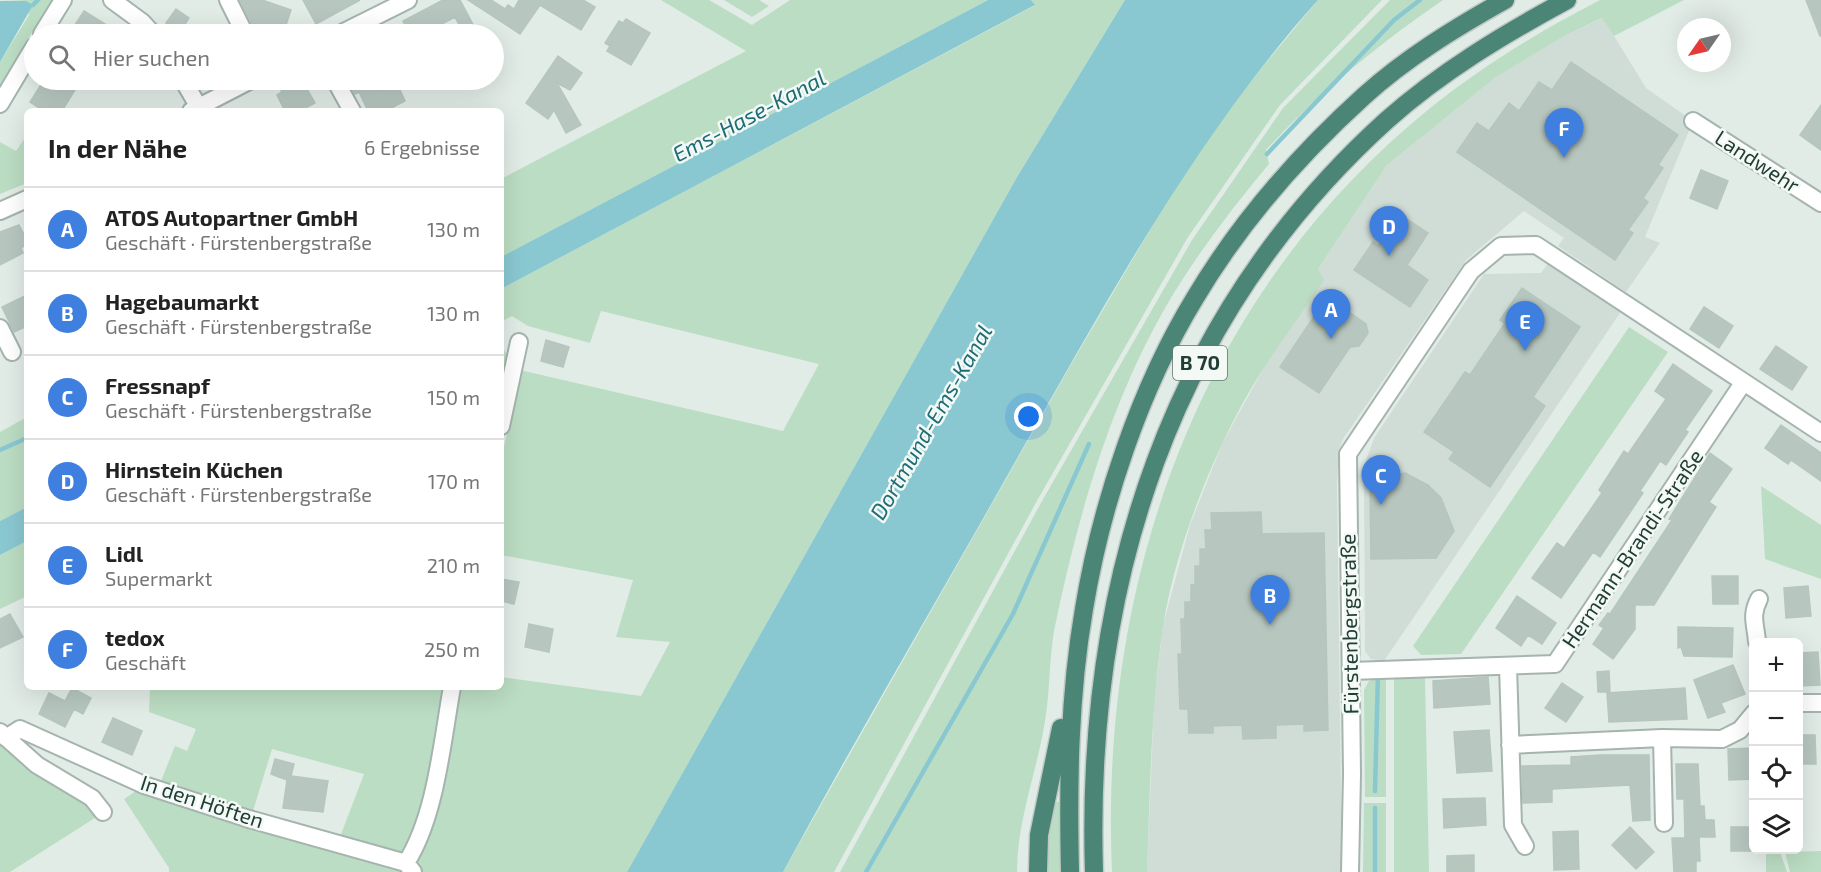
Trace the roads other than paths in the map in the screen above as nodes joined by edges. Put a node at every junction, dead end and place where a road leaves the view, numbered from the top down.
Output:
1 (63, 0) edge
2 (112, 0) edge
3 (228, 0) edge
4 (408, 0) edge
5 (1505, 0) edge
6 (1567, 0) edge
7 (48, 24) edge
8 (144, 24) edge
9 (240, 24) edge
10 (360, 24) edge
11 (24, 64) edge
12 (188, 90) edge
13 (233, 90) edge
14 (340, 90) edge
15 (0, 104) edge
16 (196, 108) edge
17 (201, 108) edge
18 (349, 108) edge
19 (1693, 121) dead end
20 (24, 200) edge
21 (1821, 203) edge
22 (0, 211) edge
23 (0, 328) edge
24 (519, 342) dead end
25 (12, 352) dead end
26 (1743, 383) junction
27 (504, 412) edge
28 (1821, 433) edge
29 (1091, 572) junction
30 (1759, 599) dead end
31 (1756, 638) edge
32 (1508, 666) junction
33 (1351, 671) junction
34 (451, 690) edge
35 (1803, 703) edge
36 (1821, 703) edge
37 (1749, 719) edge
38 (3, 735) edge
39 (1662, 738) junction
40 (1510, 744) junction
41 (103, 812) dead end
42 (1664, 823) dead end
43 (1525, 846) dead end
44 (409, 867) edge
45 (1038, 872) edge
46 (1070, 872) edge
47 (1094, 872) edge
48 (1350, 872) edge

1 - 7 street
2 - 8 street
3 - 9 street
4 - 10 street
5 - 29 highway, B 70
6 - 47 highway, B 70
11 - 15 street
12 - 16 street
13 - 17 street
14 - 18 street
19 - 21 street, Landwehr
20 - 22 street
23 - 25 street
24 - 27 street
26 - 28 street
26 - 32 street, Hermann-Brandi-Straße
26 - 33 street, Fürstenbergstraße
29 - 45 highway
29 - 46 highway, B 70
30 - 31 street
32 - 33 street, Hermann-Brandi-Straße
32 - 40 street
33 - 48 street, Fürstenbergstraße
34 - 44 street, In den Höften
35 - 36 street
37 - 39 street
38 - 41 street, In den Höften
38 - 44 street, In den Höften
39 - 40 street
39 - 42 street
40 - 43 street

